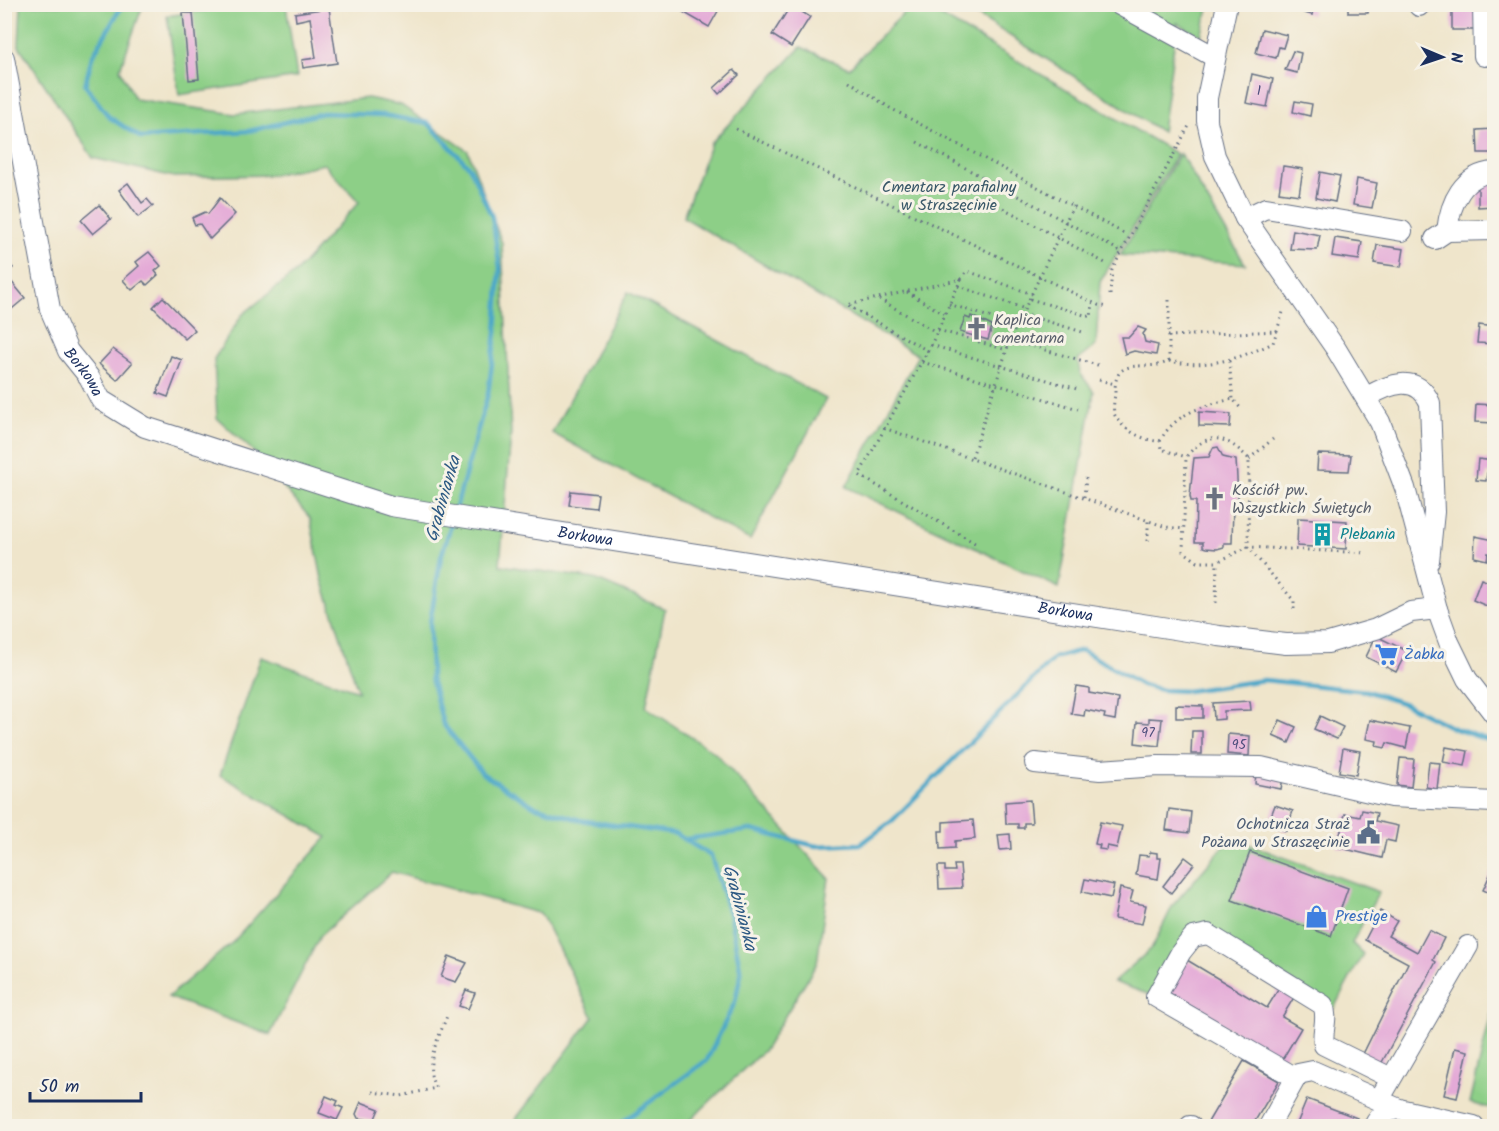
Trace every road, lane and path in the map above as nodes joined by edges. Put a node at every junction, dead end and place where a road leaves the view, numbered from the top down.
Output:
1 (1118, 4) edge
2 (1227, 4) edge
3 (1483, 4) edge
4 (1214, 56) junction
5 (1484, 56) dead end
6 (4, 58) edge
7 (849, 81) dead end
8 (1195, 115) dead end
9 (736, 129) dead end
10 (917, 142) dead end
11 (1494, 172) edge
12 (1074, 206) junction
13 (1004, 208) dead end
14 (1245, 218) junction
15 (1066, 222) junction
16 (1494, 230) edge
17 (1402, 231) dead end
18 (1127, 235) dead end
19 (1059, 238) junction
20 (1122, 252) junction
21 (1107, 264) dead end
22 (1040, 278) junction
23 (961, 279) junction
24 (958, 286) junction
25 (906, 291) junction
26 (1032, 294) junction
27 (1110, 295) dead end
28 (878, 298) junction
29 (1030, 299) junction
30 (1169, 300) dead end
31 (1093, 303) junction
32 (949, 304) junction
33 (1108, 307) dead end
34 (1025, 309) junction
35 (1284, 309) dead end
36 (944, 314) junction
37 (1023, 314) junction
38 (1017, 326) junction
39 (937, 331) junction
40 (1278, 331) junction
41 (1086, 333) dead end
42 (1168, 336) junction
43 (1010, 340) junction
44 (931, 345) junction
45 (1007, 350) junction
46 (928, 351) junction
47 (1229, 361) junction
48 (922, 362) junction
49 (1169, 362) junction
50 (1101, 366) dead end
51 (1001, 367) junction
52 (1099, 380) dead end
53 (995, 384) junction
54 (1115, 384) junction
55 (1077, 389) dead end
56 (1368, 397) junction
57 (1233, 399) junction
58 (1078, 409) dead end
59 (1242, 410) dead end
60 (884, 428) junction
61 (1273, 439) dead end
62 (1160, 441) junction
63 (972, 457) junction
64 (1185, 457) junction
65 (1249, 459) junction
66 (1086, 478) dead end
67 (1084, 497) junction
68 (1148, 520) junction
69 (1184, 529) junction
70 (1148, 541) dead end
71 (978, 545) dead end
72 (1248, 547) junction
73 (1365, 553) dead end
74 (1217, 562) junction
75 (1428, 573) junction
76 (1216, 603) dead end
77 (1294, 609) dead end
78 (1437, 609) junction
79 (1494, 714) edge
80 (1035, 763) dead end
81 (1494, 802) edge
82 (1468, 945) dead end
83 (447, 1016) dead end
84 (1296, 1078) junction
85 (1391, 1078) junction
86 (372, 1092) dead end
87 (1378, 1100) junction
88 (1399, 1109) junction
89 (1269, 1126) edge
90 (1374, 1126) edge
91 (1474, 1126) edge

1 - 4 street
2 - 4 street
3 - 5 street
4 - 14 street
6 - 78 street, Borkowa
7 - 12 path
8 - 20 path
9 - 22 path
10 - 15 path
11 - 16 street
12 - 15 path
12 - 18 path
13 - 19 path
14 - 17 street
14 - 56 street
15 - 19 path
15 - 20 path
19 - 21 path
19 - 22 path
20 - 27 path
22 - 26 path
22 - 31 path
23 - 24 path
23 - 25 path
23 - 26 path
24 - 32 path
24 - 34 path
25 - 28 path
25 - 36 path
26 - 29 path
28 - 39 path
28 - 46 path
29 - 31 path
29 - 34 path
30 - 42 path
31 - 33 path
32 - 36 path
32 - 38 path
34 - 37 path
35 - 40 path
36 - 39 path
37 - 38 path
37 - 41 path
38 - 43 path
39 - 44 path
39 - 45 path
40 - 42 path
40 - 47 path
42 - 49 path
43 - 45 path
43 - 50 path
44 - 46 path
44 - 51 path
45 - 51 path
46 - 48 path
47 - 49 path
47 - 57 path
48 - 53 path
48 - 60 path
49 - 54 path
51 - 53 path
51 - 55 path
52 - 54 path
53 - 58 path
53 - 63 path
54 - 62 path
56 - 75 street
56 - 75 street
57 - 59 path
57 - 62 path
60 - 63 path
60 - 71 path
61 - 65 path
62 - 64 path
63 - 67 path
64 - 65 path
64 - 69 path
65 - 72 path
66 - 67 path
67 - 68 path
68 - 69 path
68 - 70 path
69 - 74 path
72 - 73 path
72 - 74 path
72 - 77 path
74 - 76 path
75 - 78 street
78 - 79 street
80 - 81 street
82 - 85 street
83 - 86 path
84 - 85 street
84 - 87 street
84 - 89 street
85 - 87 street
87 - 88 street
88 - 90 street
88 - 91 street

